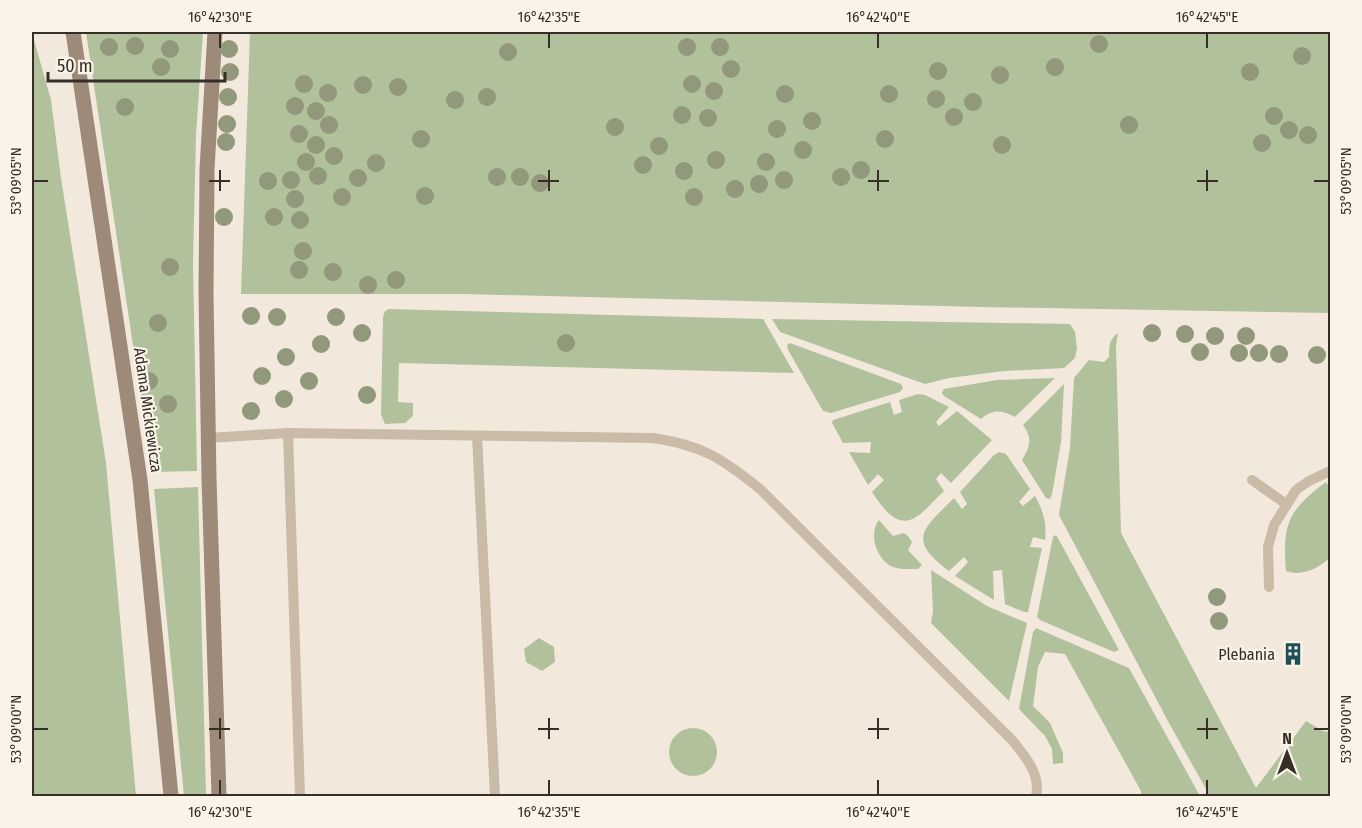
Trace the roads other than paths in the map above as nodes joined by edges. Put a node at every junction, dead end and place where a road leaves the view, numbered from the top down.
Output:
1 (73, 32) edge
2 (215, 32) edge
3 (288, 433) junction
4 (477, 436) junction
5 (208, 438) junction
6 (1330, 471) edge
7 (1252, 480) dead end
8 (1286, 504) junction
9 (1269, 587) dead end
10 (171, 796) edge
11 (219, 796) edge
12 (300, 796) edge
13 (495, 796) edge
14 (1036, 796) edge

1 - 10 street, Adama Mickiewicza
2 - 5 street
3 - 4 lane
3 - 5 lane
3 - 12 lane
4 - 13 lane
4 - 14 lane
5 - 11 street
6 - 8 lane
7 - 8 lane
8 - 9 lane

